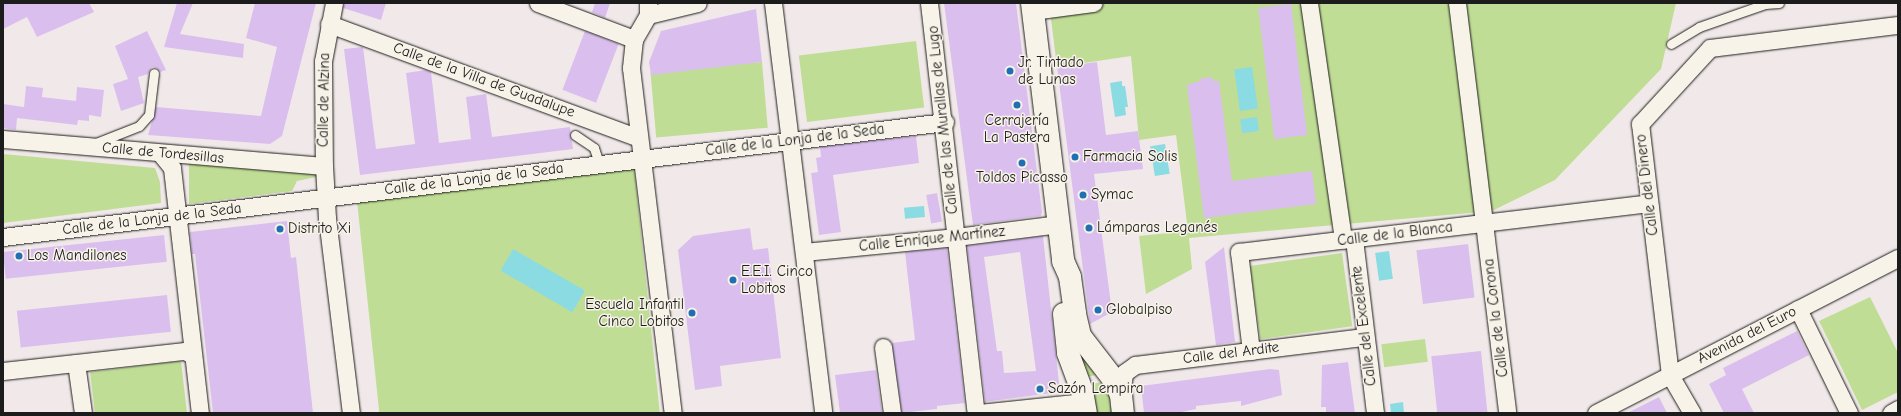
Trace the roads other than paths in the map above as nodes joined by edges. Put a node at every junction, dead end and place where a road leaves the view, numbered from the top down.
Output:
1 (334, 3) edge
2 (538, 3) edge
3 (698, 3) edge
4 (773, 3) edge
5 (929, 3) edge
6 (1093, 3) edge
7 (1309, 3) edge
8 (1457, 3) edge
9 (1779, 3) edge
10 (1077, 4) edge
11 (1033, 7) edge
12 (648, 9) edge
13 (329, 24) junction
14 (1898, 25) edge
15 (634, 39) junction
16 (1671, 44) dead end
17 (154, 73) dead end
18 (945, 122) junction
19 (575, 135) dead end
20 (639, 138) junction
21 (3, 139) edge
22 (790, 141) junction
23 (87, 146) junction
24 (160, 153) junction
25 (642, 158) junction
26 (599, 163) junction
27 (324, 166) junction
28 (326, 198) junction
29 (1649, 203) junction
30 (177, 216) junction
31 (1484, 223) junction
32 (1059, 224) junction
33 (3, 237) edge
34 (956, 237) junction
35 (1348, 240) junction
36 (804, 252) junction
37 (1898, 258) edge
38 (1064, 262) junction
39 (1798, 309) junction
40 (1364, 338) junction
41 (883, 347) dead end
42 (1251, 351) junction
43 (192, 355) junction
44 (76, 363) junction
45 (3, 371) edge
46 (1670, 375) junction
47 (1122, 404) edge
48 (1085, 408) edge
49 (1898, 409) edge
50 (82, 413) edge
51 (200, 413) edge
52 (351, 413) edge
53 (673, 413) edge
54 (823, 413) edge
55 (892, 413) edge
56 (977, 413) edge
57 (1375, 413) edge
58 (1507, 413) edge
59 (1596, 413) edge
60 (1692, 413) edge
61 (1849, 413) edge
62 (1891, 413) edge

1 - 13 street, Calle de Alzina
2 - 15 street
3 - 12 street
4 - 22 street
5 - 18 street, Calle de las Murallas de Lugo
6 - 10 street
7 - 35 street, Calle del Excelente
8 - 31 street, Calle de la Corona
9 - 16 lane
10 - 11 street
11 - 32 main road
12 - 15 street
13 - 20 street, Calle de la Villa de Guadalupe
13 - 27 street, Calle de Alzina
14 - 29 street, Calle del Dinero
15 - 20 street
17 - 23 lane
18 - 22 street, Calle de la Lonja de la Seda
18 - 34 street, Calle de las Murallas de Lugo
19 - 26 lane
20 - 25 street
21 - 23 street, Calle de Tordesillas
22 - 25 street, Calle de la Lonja de la Seda
22 - 36 street
23 - 24 street, Calle de Tordesillas
24 - 27 street, Calle de Tordesillas
24 - 30 street
25 - 26 street, Calle de la Lonja de la Seda
25 - 53 street
26 - 28 street, Calle de la Lonja de la Seda
27 - 28 street, Calle de Alzina
28 - 30 street, Calle de la Lonja de la Seda
28 - 52 street, Calle de Alzina
29 - 31 street, Calle de la Blanca
29 - 46 street, Calle del Dinero
30 - 33 street, Calle de la Lonja de la Seda
30 - 43 street
31 - 35 street, Calle de la Blanca
31 - 58 street, Calle de la Corona
32 - 34 street, Calle Enrique Martínez
32 - 38 main road
34 - 36 street, Calle Enrique Martínez
34 - 56 street, Calle de las Murallas de Lugo
35 - 40 street, Calle del Excelente
35 - 42 street, Calle de la Blanca
36 - 54 street
37 - 39 street, Avenida del Euro
38 - 47 main road
38 - 48 main road
39 - 46 street, Avenida del Euro
39 - 61 street
40 - 42 street, Calle del Ardite
40 - 57 street, Calle del Excelente
41 - 55 street
42 - 47 street, Calle del Ardite
43 - 44 street
43 - 51 street
44 - 45 street
44 - 50 street
46 - 59 street, Avenida del Euro
46 - 60 street, Calle del Dinero
48 - 56 street
49 - 62 street

